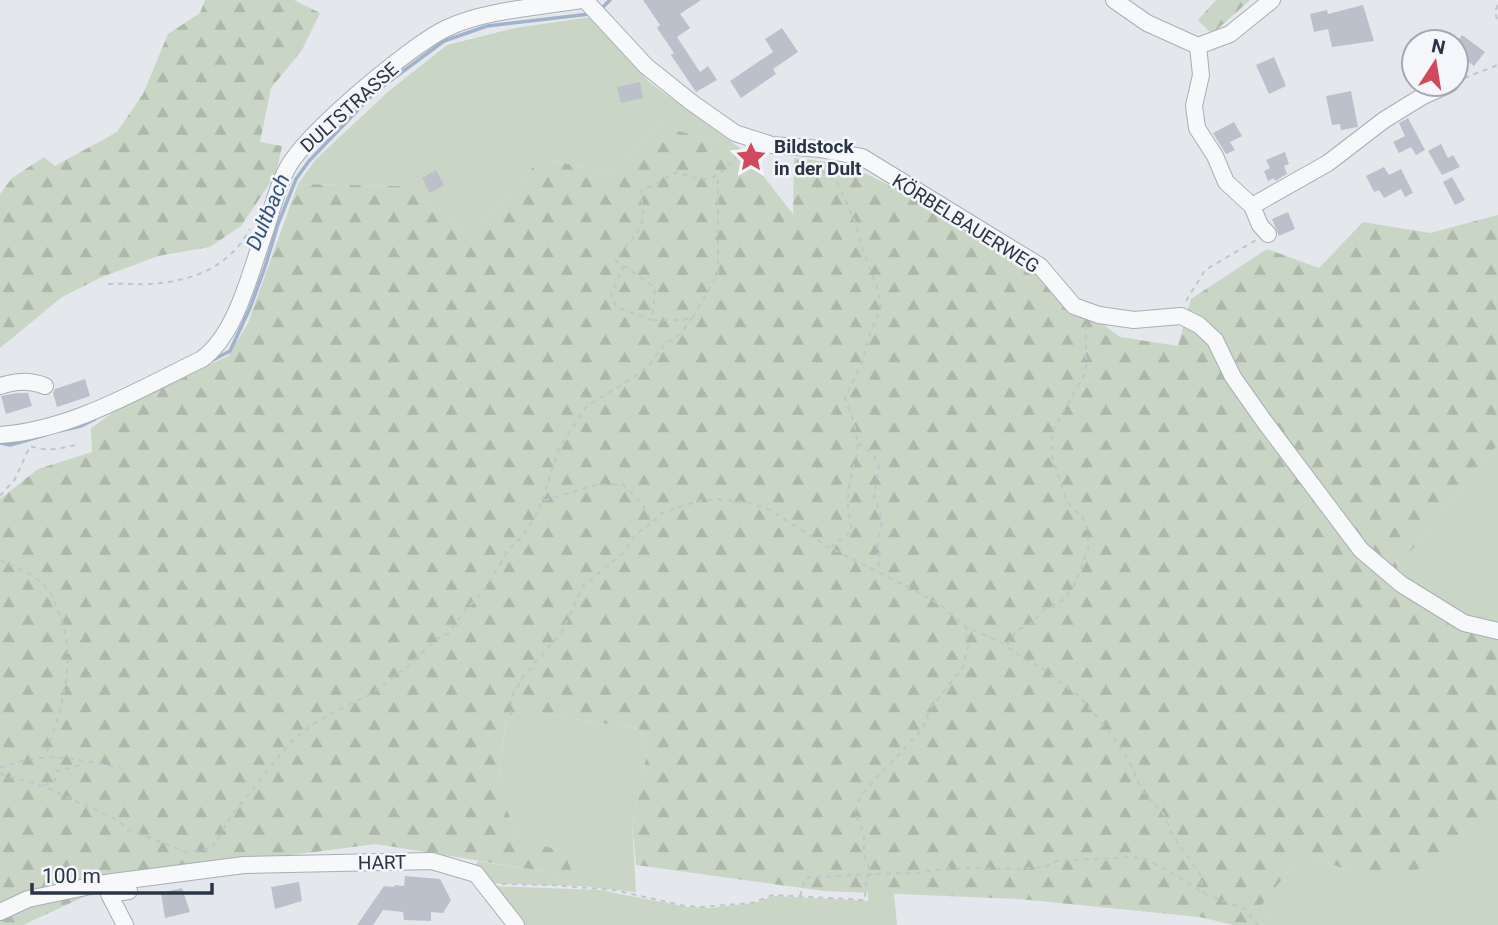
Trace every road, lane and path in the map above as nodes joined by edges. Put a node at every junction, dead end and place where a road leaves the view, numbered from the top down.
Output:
1 (583, 0) edge
2 (1114, 0) edge
3 (1272, 0) edge
4 (1498, 5) edge
5 (1498, 23) edge
6 (1198, 46) junction
7 (1498, 65) edge
8 (1470, 76) edge
9 (1421, 98) edge
10 (735, 133) junction
11 (791, 147) junction
12 (718, 177) junction
13 (1252, 206) junction
14 (254, 223) dead end
15 (1268, 234) joint
16 (624, 265) junction
17 (108, 284) dead end
18 (1084, 310) junction
19 (1181, 316) junction
20 (694, 317) junction
21 (652, 320) junction
22 (0, 386) edge
23 (45, 386) dead end
24 (0, 436) edge
25 (28, 439) junction
26 (857, 442) junction
27 (75, 445) dead end
28 (0, 496) edge
29 (542, 501) junction
30 (652, 522) junction
31 (830, 548) junction
32 (0, 560) edge
33 (879, 572) junction
34 (966, 627) junction
35 (1498, 631) edge
36 (1006, 646) junction
37 (511, 716) dead end
38 (45, 757) junction
39 (90, 763) junction
40 (0, 767) edge
41 (124, 769) dead end
42 (0, 774) edge
43 (43, 786) junction
44 (223, 868) junction
45 (871, 874) junction
46 (484, 884) junction
47 (1203, 893) junction
48 (800, 897) junction
49 (0, 912) edge
50 (125, 925) edge
51 (516, 925) edge
52 (1258, 925) edge

1 - 10 street, KÖRBELBAUERWEG
1 - 25 street, DULTSTRASSE
2 - 6 street
3 - 6 street
4 - 5 path
6 - 13 street
7 - 8 path
9 - 13 street
10 - 11 street, KÖRBELBAUERWEG
10 - 12 path
11 - 18 street, KÖRBELBAUERWEG
11 - 26 path
12 - 16 path
12 - 20 path
13 - 15 street
14 - 17 path
15 - 19 path
16 - 21 path
16 - 21 path
18 - 19 street, KÖRBELBAUERWEG
18 - 36 path
19 - 35 street
20 - 21 path
20 - 29 path
22 - 23 street
24 - 25 street, DULTSTRASSE
25 - 27 path
25 - 28 path
26 - 31 path
26 - 33 path
29 - 30 path
29 - 43 path
30 - 31 path
30 - 37 path
31 - 33 path
32 - 38 path
33 - 34 path
34 - 36 path
34 - 45 path
36 - 47 path
38 - 39 path
38 - 40 path
39 - 41 path
39 - 43 path
42 - 43 path
44 - 46 street, HART
44 - 49 street, HART
44 - 50 street, HART
45 - 47 path
45 - 48 path
45 - 48 path
46 - 48 path
46 - 51 street, HART
47 - 52 path

